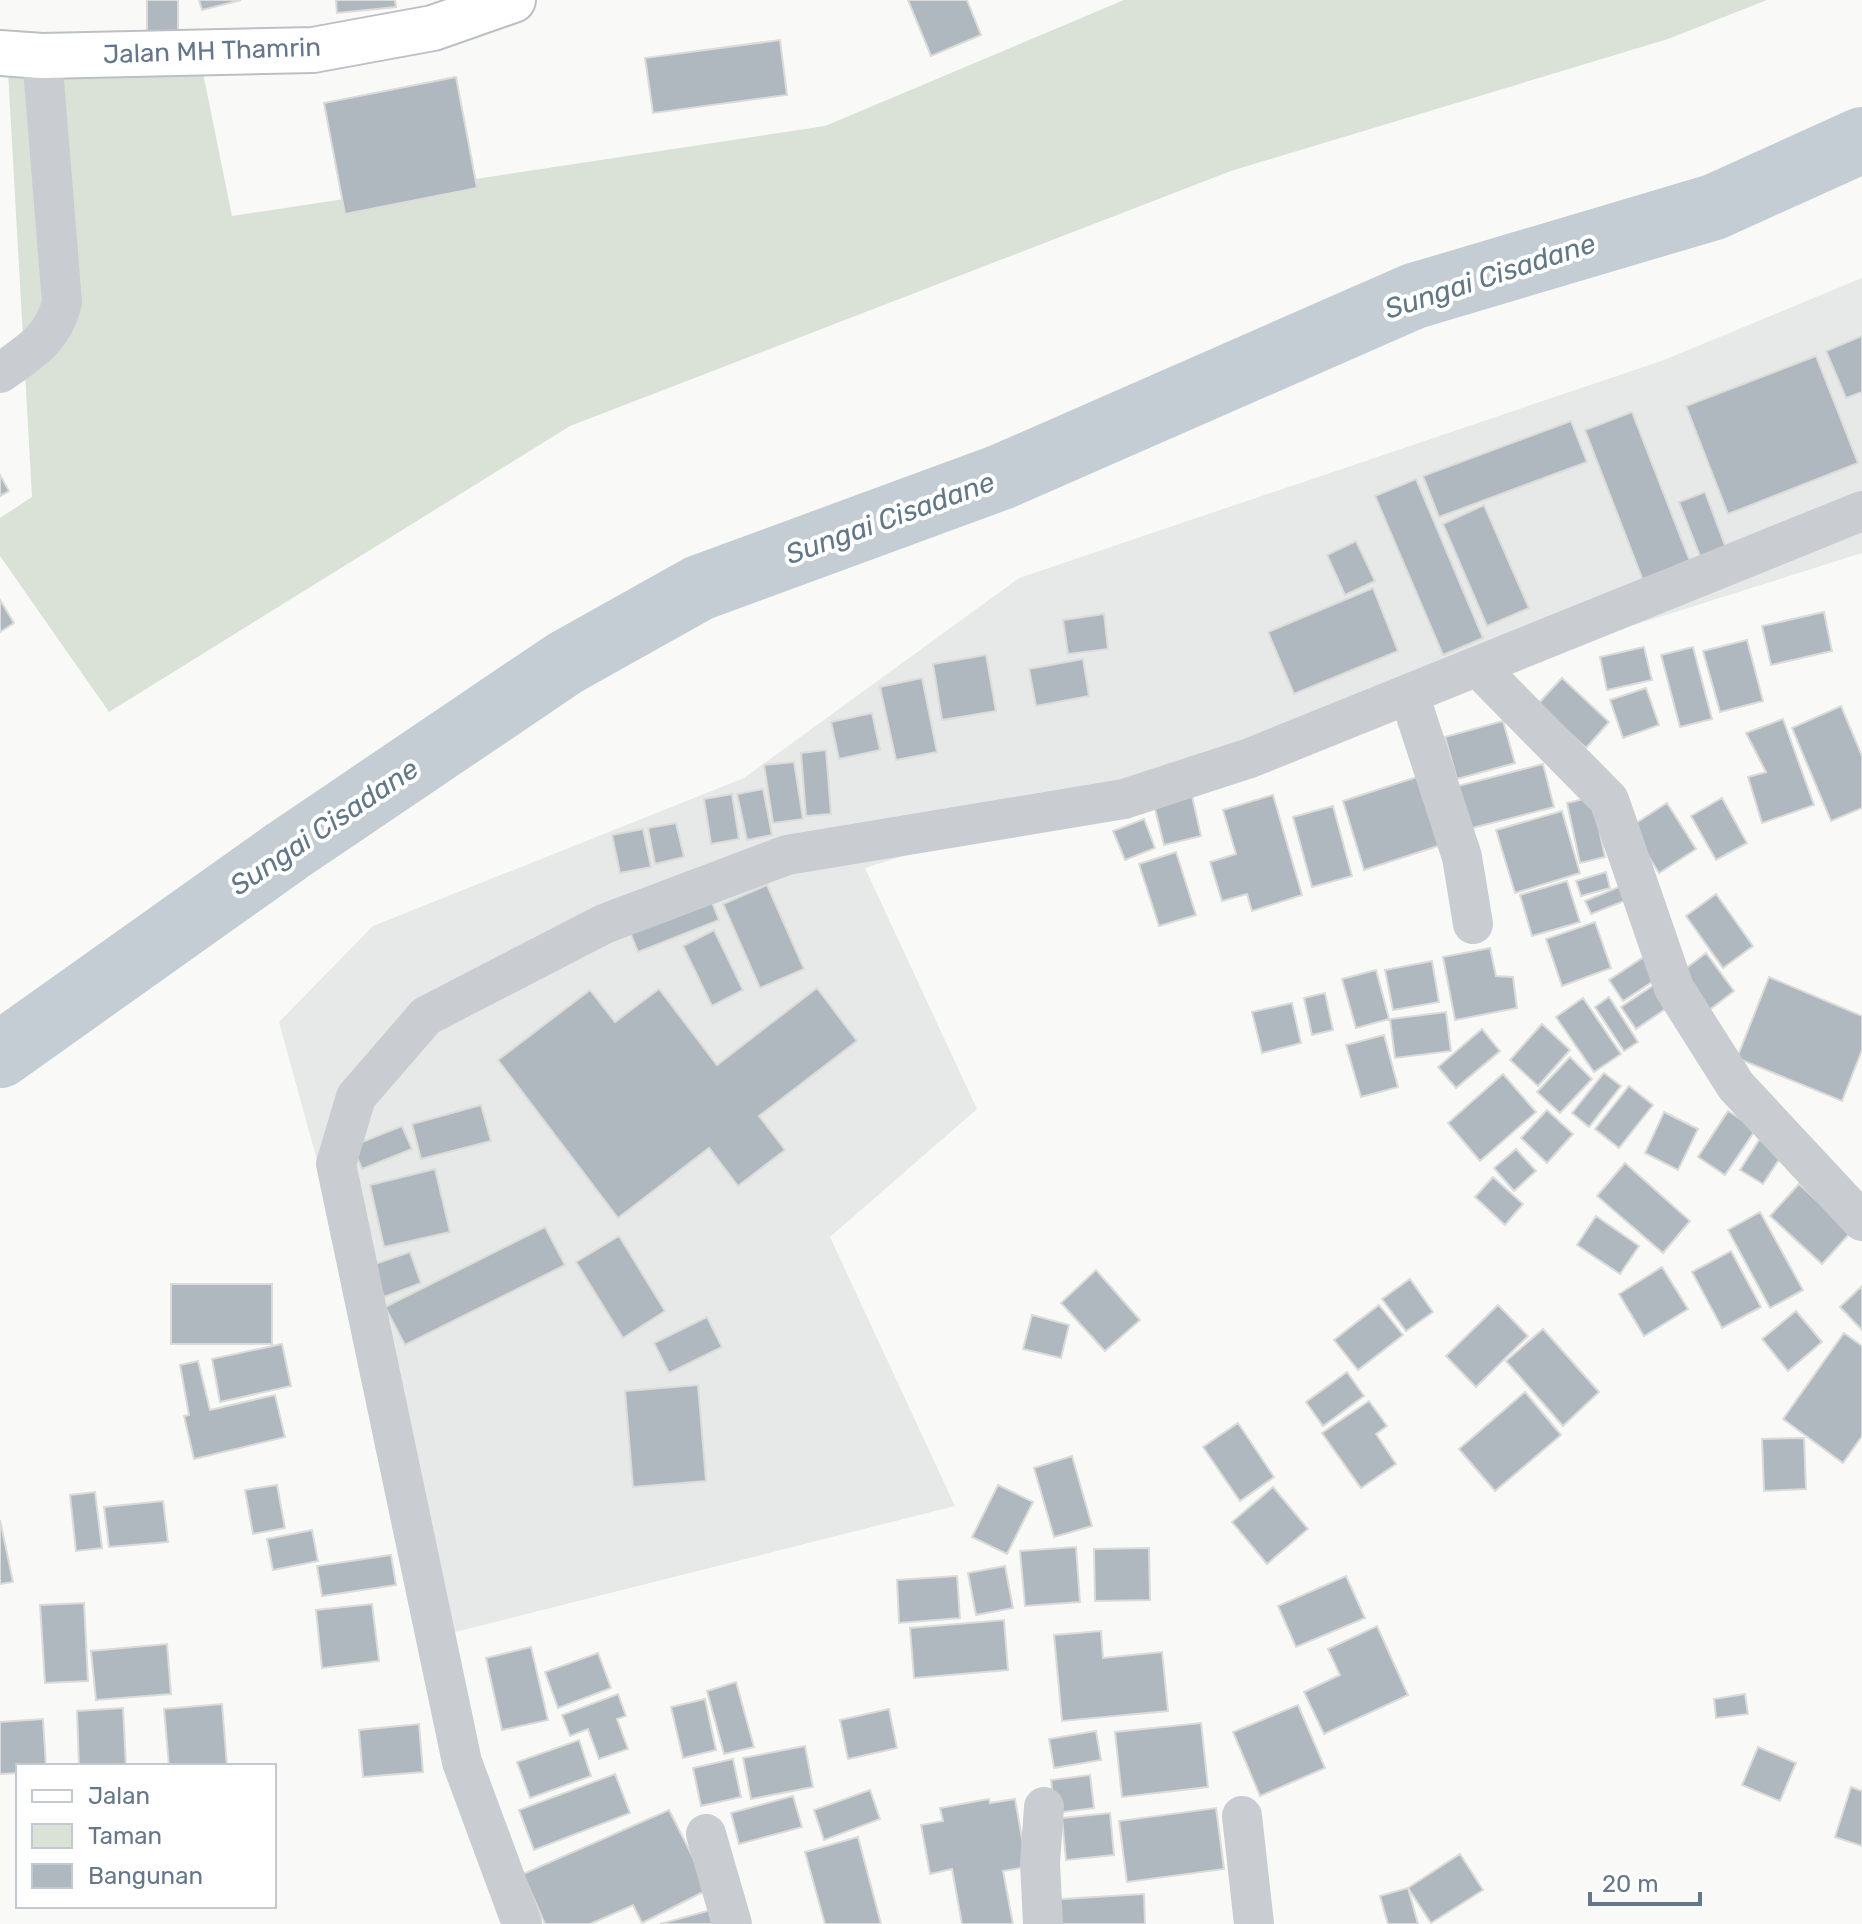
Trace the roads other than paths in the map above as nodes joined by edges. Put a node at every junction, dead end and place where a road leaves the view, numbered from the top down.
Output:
1 (513, 0) edge
2 (21, 54) edge
3 (0, 373) edge
4 (1862, 511) edge
5 (1478, 667) junction
6 (1409, 694) junction
7 (1473, 924) dead end
8 (1862, 1221) edge
9 (1044, 1807) dead end
10 (1242, 1816) dead end
11 (706, 1834) dead end
12 (522, 1924) edge
13 (732, 1924) edge
14 (1043, 1924) edge
15 (1254, 1924) edge

1 - 2 street, Jalan MH Thamrin
2 - 3 street
4 - 5 street
5 - 6 street
5 - 8 street
6 - 7 street
6 - 12 street
9 - 14 street
10 - 15 street
11 - 13 street

